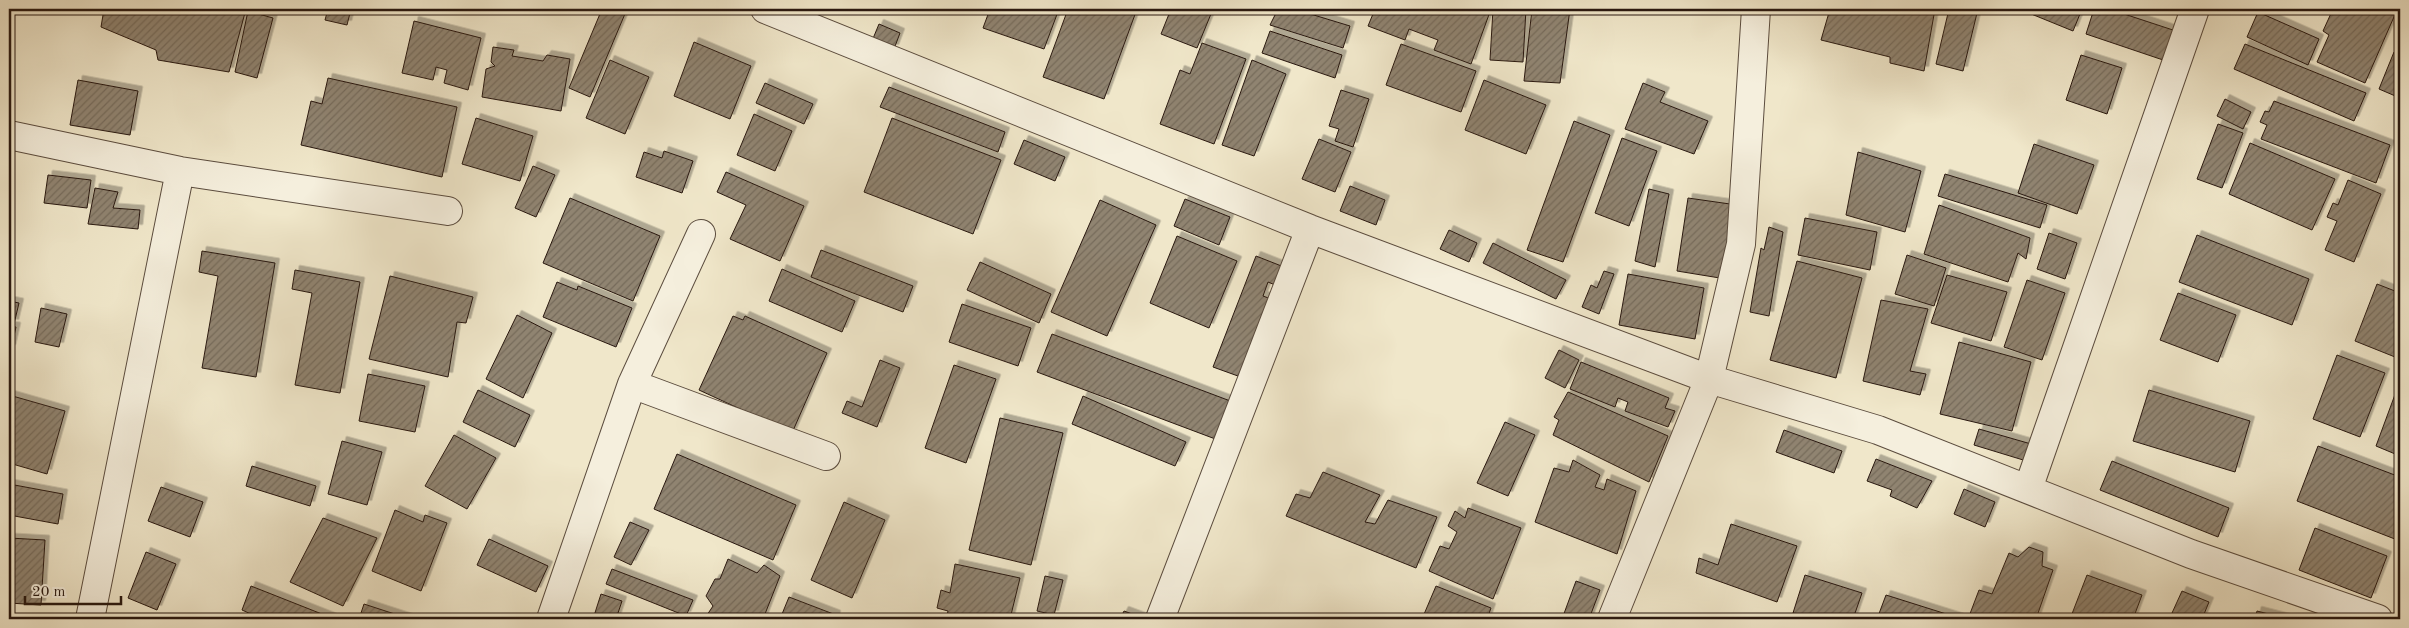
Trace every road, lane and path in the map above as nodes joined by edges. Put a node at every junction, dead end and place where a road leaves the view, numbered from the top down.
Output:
1 (765, 9) edge
2 (1756, 9) edge
3 (2195, 9) edge
4 (9, 135) edge
5 (180, 171) junction
6 (448, 211) dead end
7 (1310, 229) junction
8 (701, 234) dead end
9 (1709, 379) junction
10 (632, 384) junction
11 (826, 456) dead end
12 (2028, 489) junction
13 (90, 619) edge
14 (551, 619) edge
15 (1160, 619) edge
16 (1612, 619) edge
17 (2378, 619) edge

1 - 7 street
2 - 9 street
3 - 12 street
4 - 5 street
5 - 6 street
5 - 13 street
7 - 9 street
7 - 15 street
8 - 10 street
9 - 12 street
9 - 16 street
10 - 11 street
10 - 14 street
12 - 17 street

